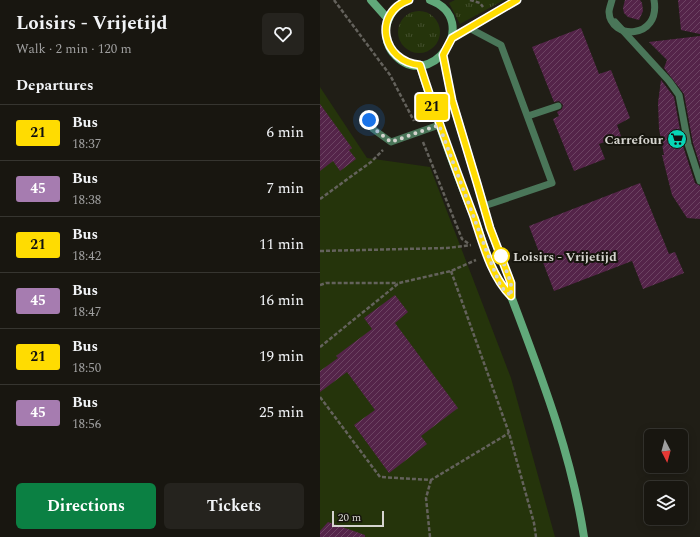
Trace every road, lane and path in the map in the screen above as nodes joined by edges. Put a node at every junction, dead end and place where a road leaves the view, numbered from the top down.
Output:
1 (371, 0) edge
2 (408, 0) edge
3 (518, 0) edge
4 (613, 0) edge
5 (654, 0) edge
6 (437, 1) edge
7 (399, 2) edge
8 (388, 19) junction
9 (469, 28) junction
10 (452, 38) junction
11 (443, 55) junction
12 (420, 65) junction
13 (558, 106) dead end
14 (528, 116) junction
15 (369, 120) dead end
16 (439, 125) junction
17 (391, 142) junction
18 (700, 181) edge
19 (320, 199) edge
20 (484, 206) junction
21 (471, 245) dead end
22 (320, 251) edge
23 (477, 260) dead end
24 (451, 271) junction
25 (399, 283) junction
26 (320, 284) edge
27 (511, 296) junction
28 (320, 347) edge
29 (320, 397) edge
30 (509, 433) junction
31 (431, 480) junction
32 (430, 537) edge
33 (536, 537) edge
34 (584, 537) edge

1 - 8 street
2 - 7 street
3 - 9 street
4 - 5 lane
4 - 18 lane, bridge
6 - 10 street
7 - 8 street
8 - 12 street
9 - 10 street
9 - 14 lane
10 - 11 street
11 - 12 street
11 - 20 street
12 - 16 street
13 - 14 lane
14 - 20 lane
15 - 17 lane
16 - 17 lane
16 - 27 street
17 - 19 path
20 - 27 street
21 - 22 path
23 - 24 path
24 - 25 path
24 - 30 path
25 - 26 path
25 - 28 path
27 - 34 street
29 - 31 path
30 - 31 path
30 - 33 path
31 - 32 path

